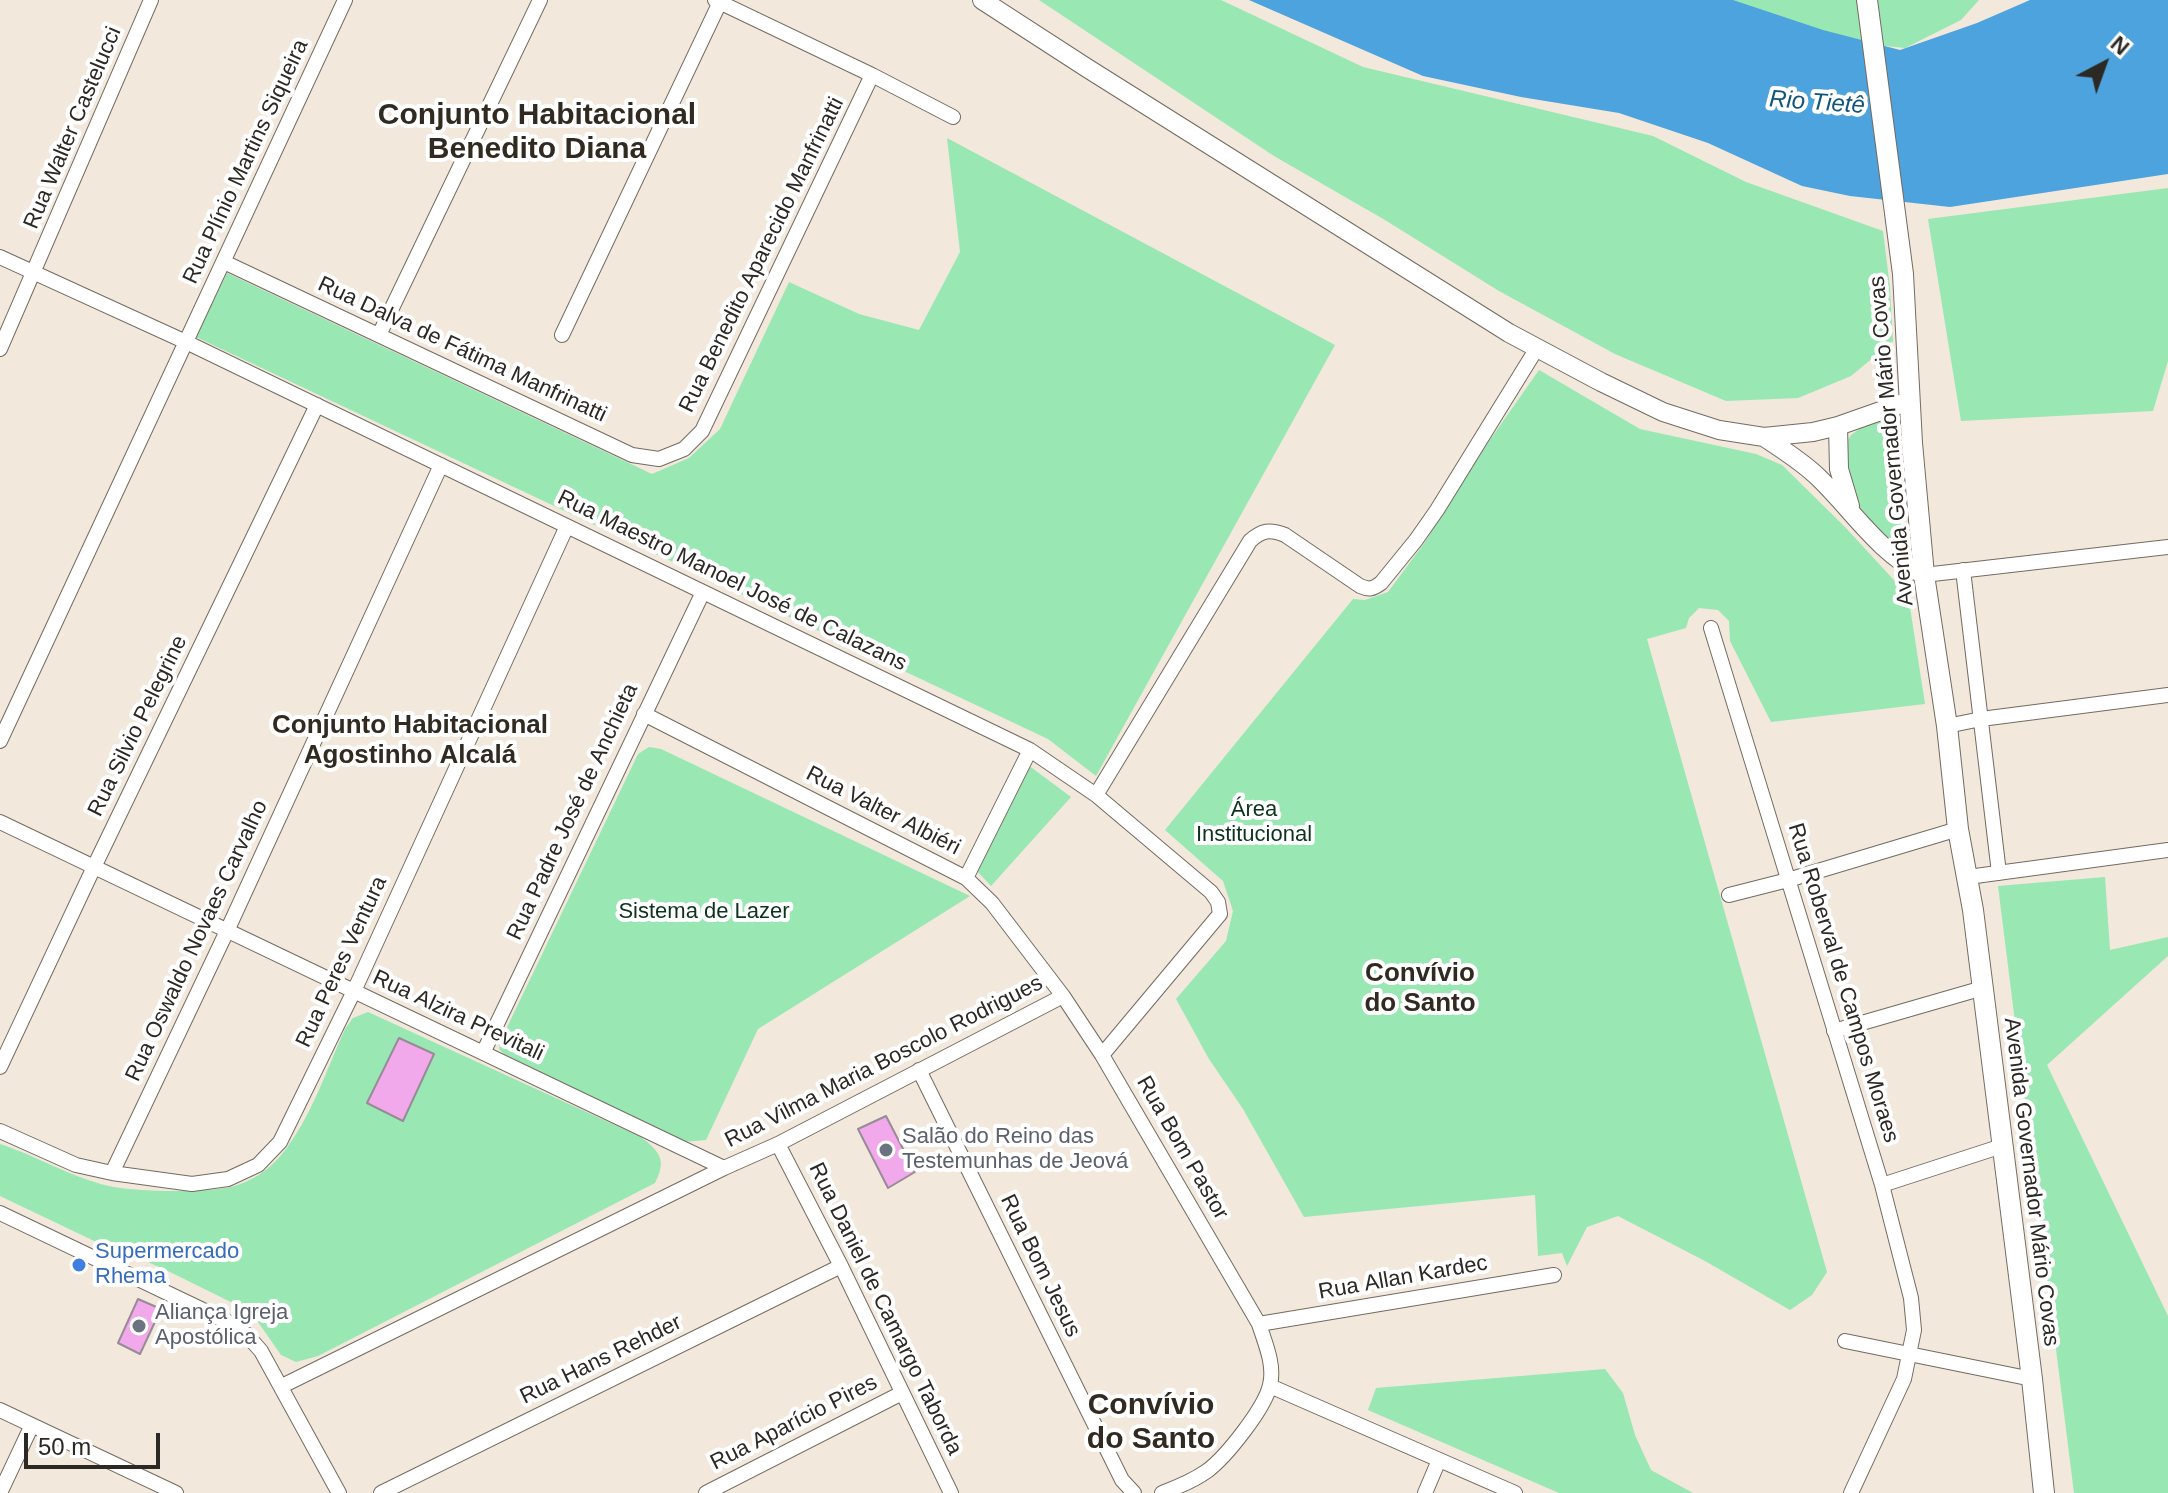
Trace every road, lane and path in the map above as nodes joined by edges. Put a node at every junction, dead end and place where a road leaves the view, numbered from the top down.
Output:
1 (151, 0) edge
2 (345, 0) edge
3 (540, 0) edge
4 (982, 0) edge
5 (718, 1) edge
6 (1868, 6) edge
7 (872, 75) junction
8 (953, 117) dead end
9 (0, 257) edge
10 (224, 262) junction
11 (34, 273) junction
12 (379, 335) junction
13 (562, 335) dead end
14 (186, 342) junction
15 (1537, 348) junction
16 (0, 349) edge
17 (1909, 401) junction
18 (317, 405) junction
19 (1838, 426) junction
20 (1764, 437) junction
21 (684, 449) joint
22 (441, 465) junction
23 (1855, 518) junction
24 (567, 526) junction
25 (2168, 547) edge
26 (1963, 570) junction
27 (1924, 575) junction
28 (703, 592) junction
29 (1711, 628) dead end
30 (2168, 695) edge
31 (644, 714) junction
32 (1981, 719) junction
33 (1947, 726) junction
34 (0, 741) edge
35 (1030, 750) junction
36 (1096, 795) junction
37 (0, 822) edge
38 (1958, 829) junction
39 (2168, 850) edge
40 (94, 867) junction
41 (1999, 873) junction
42 (1968, 877) junction
43 (966, 878) junction
44 (1788, 880) junction
45 (1729, 895) dead end
46 (227, 931) junction
47 (1983, 988) junction
48 (354, 991) junction
49 (1063, 996) junction
50 (1834, 1031) junction
51 (484, 1051) junction
52 (1102, 1055) junction
53 (0, 1067) edge
54 (919, 1070) junction
55 (0, 1131) edge
56 (778, 1144) junction
57 (2002, 1146) junction
58 (724, 1168) junction
59 (112, 1173) junction
60 (1882, 1185) junction
61 (0, 1213) edge
62 (841, 1266) junction
63 (1554, 1275) dead end
64 (1259, 1324) junction
65 (1845, 1341) dead end
66 (1909, 1354) junction
67 (2032, 1379) junction
68 (282, 1386) junction
69 (1270, 1386) junction
70 (902, 1393) junction
71 (0, 1410) edge
72 (32, 1425) junction
73 (1439, 1460) junction
74 (0, 1493) edge
75 (176, 1493) edge
76 (339, 1493) edge
77 (381, 1493) edge
78 (706, 1493) edge
79 (951, 1493) edge
80 (1134, 1493) edge
81 (1162, 1493) edge
82 (1425, 1493) edge
83 (1515, 1493) edge
84 (1852, 1493) edge
85 (2044, 1493) edge

1 - 11 street, Rua Walter Castelucci
2 - 10 street, Rua Plínio Martins Siqueira
3 - 12 street
4 - 15 street
5 - 7 street
5 - 13 street
6 - 17 main road, Avenida Governador Mário Covas
7 - 8 street
7 - 21 street, Rua Benedito Aparecido Manfrinatti
9 - 11 street, Rua Maestro Manoel José de Calazans
10 - 12 street, Rua Dalva de Fátima Manfrinatti
10 - 14 street, Rua Plínio Martins Siqueira
11 - 14 street, Rua Maestro Manoel José de Calazans
11 - 16 street, Rua Walter Castelucci
12 - 21 street, Rua Dalva de Fátima Manfrinatti
14 - 18 street, Rua Maestro Manoel José de Calazans
14 - 34 street, Rua Plínio Martins Siqueira
15 - 20 street
15 - 36 street
17 - 19 street
17 - 27 main road, Avenida Governador Mário Covas
18 - 22 street, Rua Maestro Manoel José de Calazans
18 - 40 street, Rua Silvio Pelegrine
19 - 20 street
19 - 23 street
20 - 23 street
22 - 24 street, Rua Maestro Manoel José de Calazans
22 - 46 street, Rua Oswaldo Novaes Carvalho
23 - 27 street
24 - 28 street, Rua Maestro Manoel José de Calazans
24 - 48 street, Rua Peres Ventura
25 - 26 street
26 - 27 street
26 - 32 street
27 - 33 main road, Avenida Governador Mário Covas
28 - 31 street, Rua Padre José de Anchieta
28 - 35 street, Rua Maestro Manoel José de Calazans
29 - 44 street, Rua Roberval de Campos Moraes
30 - 32 street
31 - 43 street, Rua Valter Albiéri
31 - 51 street, Rua Padre José de Anchieta
32 - 33 street
32 - 41 street
33 - 38 main road, Avenida Governador Mário Covas
35 - 36 street, Rua Maestro Manoel José de Calazans
35 - 43 street
36 - 52 street, Rua Maestro Manoel José de Calazans
37 - 40 street, Rua Alzira Previtali
38 - 42 main road, Avenida Governador Mário Covas
38 - 44 street
39 - 41 street
40 - 46 street, Rua Alzira Previtali
40 - 53 street, Rua Silvio Pelegrine
41 - 42 street
42 - 47 main road, Avenida Governador Mário Covas
43 - 49 street, Rua Valter Albiéri
44 - 45 street
44 - 50 street, Rua Roberval de Campos Moraes
46 - 48 street, Rua Alzira Previtali
46 - 59 street, Rua Oswaldo Novaes Carvalho
47 - 50 street
47 - 57 main road, Avenida Governador Mário Covas
48 - 51 street, Rua Alzira Previtali
48 - 59 street, Rua Peres Ventura
49 - 52 street, Rua Bom Pastor
49 - 54 street, Rua Vilma Maria Boscolo Rodrigues
50 - 60 street, Rua Roberval de Campos Moraes
51 - 58 street, Rua Alzira Previtali
52 - 64 street, Rua Bom Pastor
54 - 56 street, Rua Vilma Maria Boscolo Rodrigues
54 - 80 street, Rua Bom Jesus
55 - 59 street, Rua Peres Ventura
56 - 58 street, Rua Vilma Maria Boscolo Rodrigues
56 - 62 street, Rua Daniel de Camargo Taborda
57 - 60 street
57 - 67 main road, Avenida Governador Mário Covas
58 - 68 street, Rua Vilma Maria Boscolo Rodrigues
60 - 66 street, Rua Roberval de Campos Moraes
61 - 68 street
62 - 70 street, Rua Daniel de Camargo Taborda
62 - 77 street, Rua Hans Rehder
63 - 64 street, Rua Allan Kardec
64 - 69 street, Rua Bom Pastor
65 - 66 street
66 - 67 street
66 - 84 street, Rua Roberval de Campos Moraes
67 - 85 main road, Avenida Governador Mário Covas
68 - 76 street
69 - 73 street
69 - 81 street
70 - 78 street, Rua Aparício Pires
70 - 79 street, Rua Daniel de Camargo Taborda
71 - 72 street
72 - 74 street
72 - 75 street
73 - 82 street
73 - 83 street

